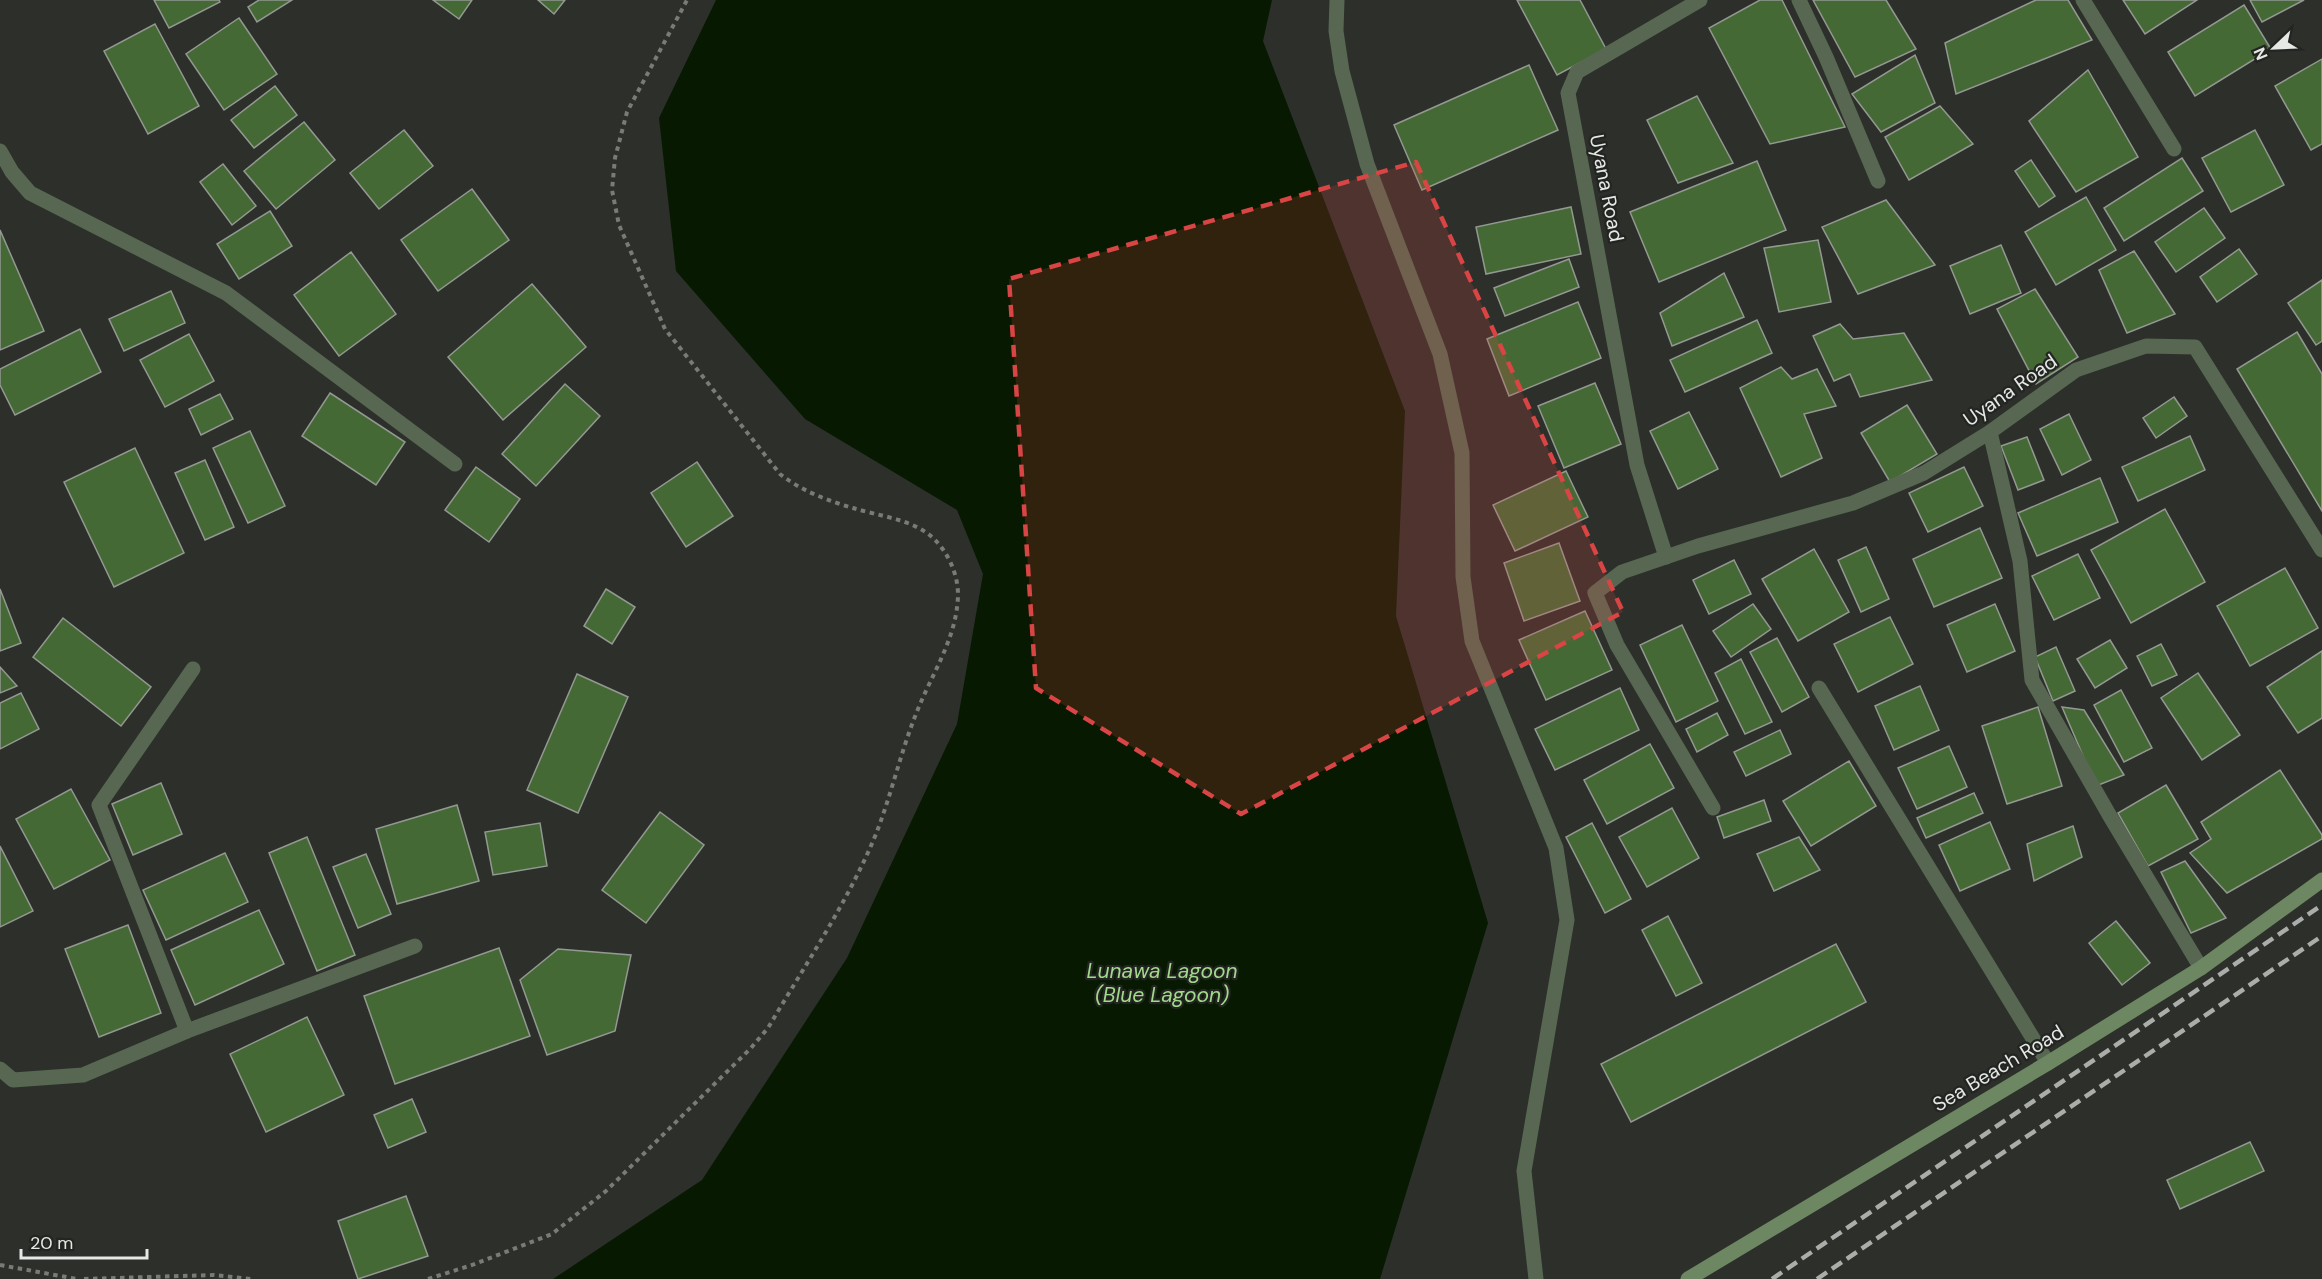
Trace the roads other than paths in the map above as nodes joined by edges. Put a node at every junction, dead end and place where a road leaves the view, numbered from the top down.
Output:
1 (1337, 0) edge
2 (1700, 0) edge
3 (1798, 0) edge
4 (2083, 0) edge
5 (2174, 149) dead end
6 (0, 151) edge
7 (1878, 181) dead end
8 (1990, 432) junction
9 (455, 464) dead end
10 (2322, 550) edge
11 (1666, 557) junction
12 (194, 669) dead end
13 (1819, 688) dead end
14 (1713, 808) dead end
15 (2322, 880) edge
16 (415, 946) dead end
17 (2201, 968) junction
18 (187, 1031) junction
19 (2048, 1063) junction
20 (0, 1069) edge
21 (1536, 1279) edge
22 (1688, 1279) edge

1 - 21 street
2 - 11 street, Uyana Road
3 - 7 street
4 - 5 street
6 - 9 street
8 - 10 street, Uyana Road
8 - 11 street, Uyana Road
8 - 17 street
11 - 14 street, Uyana Road
12 - 18 street
13 - 19 street
15 - 17 street, Sea Beach Road
16 - 18 street
17 - 19 street, Sea Beach Road
18 - 20 street
19 - 22 street, Sea Beach Road

